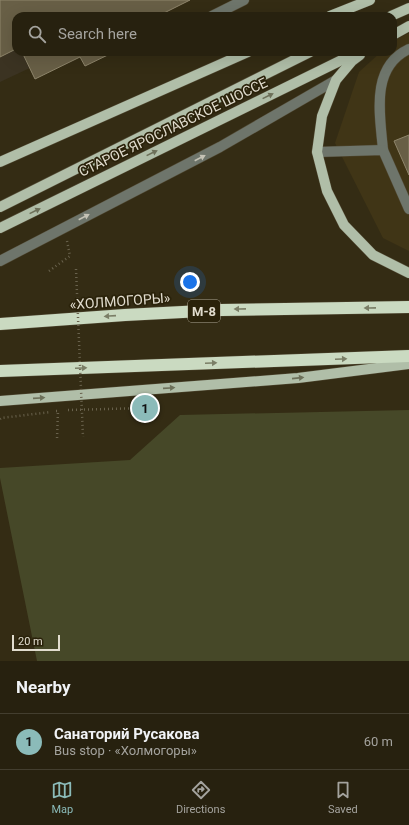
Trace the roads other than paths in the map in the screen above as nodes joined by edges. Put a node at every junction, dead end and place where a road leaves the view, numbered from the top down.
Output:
1 (244, 0) edge
2 (370, 0) edge
3 (409, 8) edge
4 (220, 12) edge
5 (340, 12) edge
6 (397, 13) edge
7 (409, 26) edge
8 (397, 32) edge
9 (409, 49) edge
10 (239, 56) edge
11 (302, 56) edge
12 (350, 56) edge
13 (359, 56) edge
14 (397, 56) edge
15 (397, 56) edge
16 (336, 80) junction
17 (383, 150) junction
18 (317, 152) junction
19 (0, 162) edge
20 (0, 207) edge
21 (409, 208) edge
22 (0, 228) edge
23 (0, 261) edge
24 (409, 273) edge
25 (409, 307) edge
26 (0, 324) edge
27 (409, 356) edge
28 (409, 364) edge
29 (0, 371) edge
30 (0, 401) edge

1 - 4 street
2 - 5 main road
3 - 6 main road
7 - 8 main road
9 - 15 street
10 - 19 main road
11 - 20 main road, СТАРОЕ ЯРОСЛАВСКОЕ ШОССЕ
22 -> 12 main road, СТАРОЕ ЯРОСЛАВСКОЕ ШОССЕ
13 - 16 main road
14 - 17 street
16 - 18 main road
23 -> 16 street
17 - 18 street
17 - 21 street
18 - 24 main road
25 -> 26 highway, «ХОЛМОГОРЫ» / М-8
29 -> 27 highway
30 -> 28 main road

